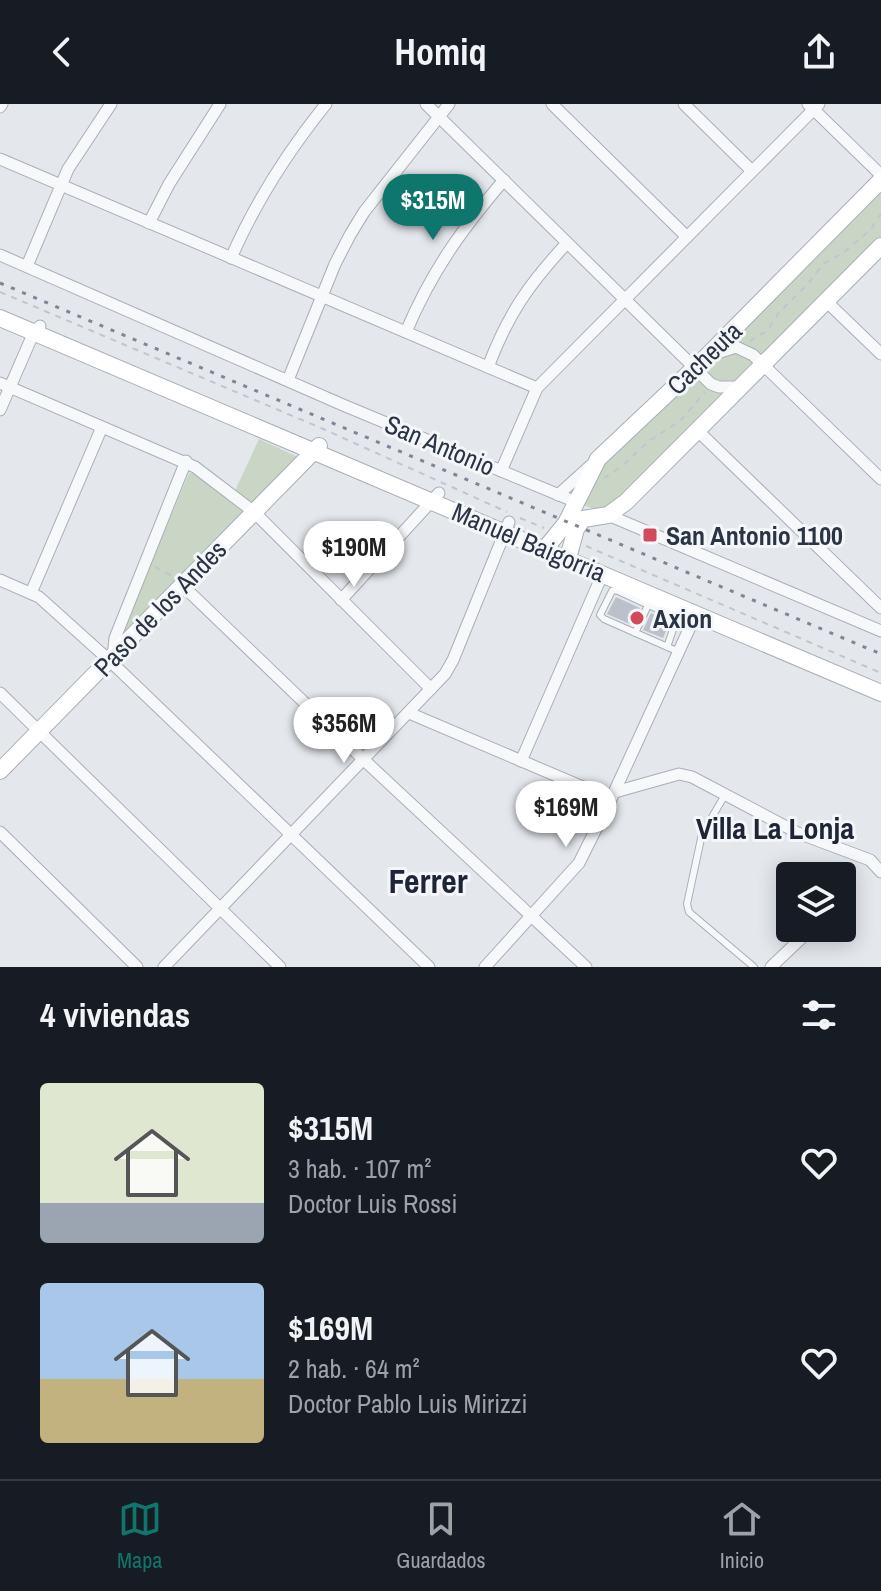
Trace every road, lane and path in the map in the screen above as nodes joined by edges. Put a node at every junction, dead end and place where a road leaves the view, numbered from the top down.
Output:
1 (111, 104) edge
2 (220, 104) edge
3 (326, 104) edge
4 (426, 104) edge
5 (449, 104) edge
6 (552, 104) edge
7 (684, 104) edge
8 (814, 106) edge
9 (438, 116) junction
10 (0, 159) edge
11 (752, 171) junction
12 (881, 178) edge
13 (504, 180) junction
14 (60, 184) junction
15 (149, 223) junction
16 (687, 237) junction
17 (567, 243) junction
18 (881, 246) edge
19 (0, 255) edge
20 (231, 258) junction
21 (27, 266) junction
22 (0, 292) edge
23 (322, 296) junction
24 (625, 299) junction
25 (826, 301) junction
26 (0, 309) edge
27 (0, 318) edge
28 (37, 329) junction
29 (406, 332) junction
30 (881, 354) edge
31 (700, 363) junction
32 (764, 364) junction
33 (488, 367) junction
34 (288, 380) junction
35 (5, 385) edge
36 (741, 387) junction
37 (537, 388) junction
38 (0, 410) edge
39 (102, 427) junction
40 (698, 431) junction
41 (317, 448) junction
42 (598, 459) junction
43 (186, 461) junction
44 (501, 471) junction
45 (881, 479) edge
46 (558, 495) junction
47 (436, 497) junction
48 (576, 502) junction
49 (254, 512) junction
50 (608, 515) junction
51 (507, 527) junction
52 (550, 540) junction
53 (571, 549) junction
54 (149, 564) dead end
55 (603, 573) junction
56 (0, 580) edge
57 (180, 582) junction
58 (645, 592) junction
59 (31, 593) junction
60 (341, 600) junction
61 (669, 603) junction
62 (881, 608) edge
63 (696, 614) junction
64 (881, 631) edge
65 (635, 633) junction
66 (667, 647) junction
67 (679, 652) junction
68 (111, 658) junction
69 (881, 673) edge
70 (881, 683) edge
71 (431, 689) junction
72 (0, 693) edge
73 (881, 693) edge
74 (409, 713) junction
75 (39, 730) junction
76 (364, 760) junction
77 (521, 761) junction
78 (0, 771) edge
79 (725, 795) junction
80 (613, 796) junction
81 (0, 832) edge
82 (291, 835) junction
83 (881, 872) edge
84 (220, 910) junction
85 (533, 916) junction
86 (797, 942) edge
87 (137, 967) edge
88 (164, 967) edge
89 (280, 967) edge
90 (429, 967) edge
91 (485, 967) edge
92 (586, 967) edge
93 (754, 967) edge
94 (771, 967) edge

1 - 14 street
2 - 15 street
3 - 20 street
4 - 9 street
5 - 9 street
6 - 16 street
7 - 11 street
8 - 11 street
8 - 12 street
9 - 13 street
9 - 23 street
10 - 14 street
11 - 16 street
12 - 31 main road, Cacheuta
13 - 17 street
13 - 29 street
14 - 15 street
14 - 21 street
15 - 20 street
16 - 24 street
17 - 24 street
17 - 33 street
18 - 25 main road, Cacheuta
19 - 21 street, San Antonio
20 - 23 street
21 - 34 street, San Antonio
22 - 52 path
23 - 29 street
23 - 34 street
24 - 31 street
24 - 37 street
25 - 30 street
25 - 32 main road, Cacheuta
26 - 28 main road, Manuel Baigorria
27 - 28 main road, Manuel Baigorria
28 - 35 street
28 - 41 main road, Manuel Baigorria
29 - 33 street
31 - 32 street
31 - 36 street
31 - 42 main road, Cacheuta
32 - 36 main road, Cacheuta
32 - 45 street
33 - 37 street
34 - 44 street, San Antonio
35 - 38 street
35 - 39 street
36 - 40 main road, Cacheuta
37 - 44 street
39 - 43 street
39 - 59 street
40 - 50 main road, Cacheuta
40 - 62 street
41 - 47 main road, Manuel Baigorria
41 - 49 main road, Paso de los Andes
42 - 46 street
42 - 48 main road, Cacheuta
43 - 49 street
43 - 68 street
44 - 46 street, San Antonio
46 - 48 street, San Antonio
47 - 51 main road, Manuel Baigorria
47 - 60 street
48 - 50 main road, San Antonio
48 - 52 main road, Cacheuta
49 - 57 main road, Paso de los Andes
49 - 60 street
50 - 53 main road, Cacheuta
50 - 64 street, San Antonio
51 - 52 main road, Manuel Baigorria
51 - 71 street
52 - 53 main road, Manuel Baigorria
53 - 55 main road, Manuel Baigorria
53 - 58 main road, Manuel Baigorria
53 - 69 path
54 - 57 path
55 - 58 main road, Manuel Baigorria
55 - 77 street
56 - 59 street
57 - 68 main road, Paso de los Andes
57 - 76 street
58 - 61 main road, Manuel Baigorria
58 - 65 lane
58 - 65 lane
59 - 68 street
60 - 71 street
61 - 63 main road, Manuel Baigorria
61 - 66 lane
61 - 70 main road, Manuel Baigorria
63 - 67 street
63 - 73 main road, Manuel Baigorria
65 - 66 lane
66 - 67 lane
67 - 80 street
68 - 75 main road, Paso de los Andes
68 - 82 street
71 - 74 street
72 - 75 street
74 - 76 street
74 - 77 street
75 - 78 main road, Paso de los Andes
75 - 84 street
76 - 82 street
76 - 85 street
77 - 80 street
79 - 80 street
79 - 83 street
79 - 93 lane
80 - 85 street
81 - 87 street
82 - 84 street
82 - 90 street
84 - 88 street
84 - 89 street
85 - 91 street
85 - 92 street
86 - 94 street

